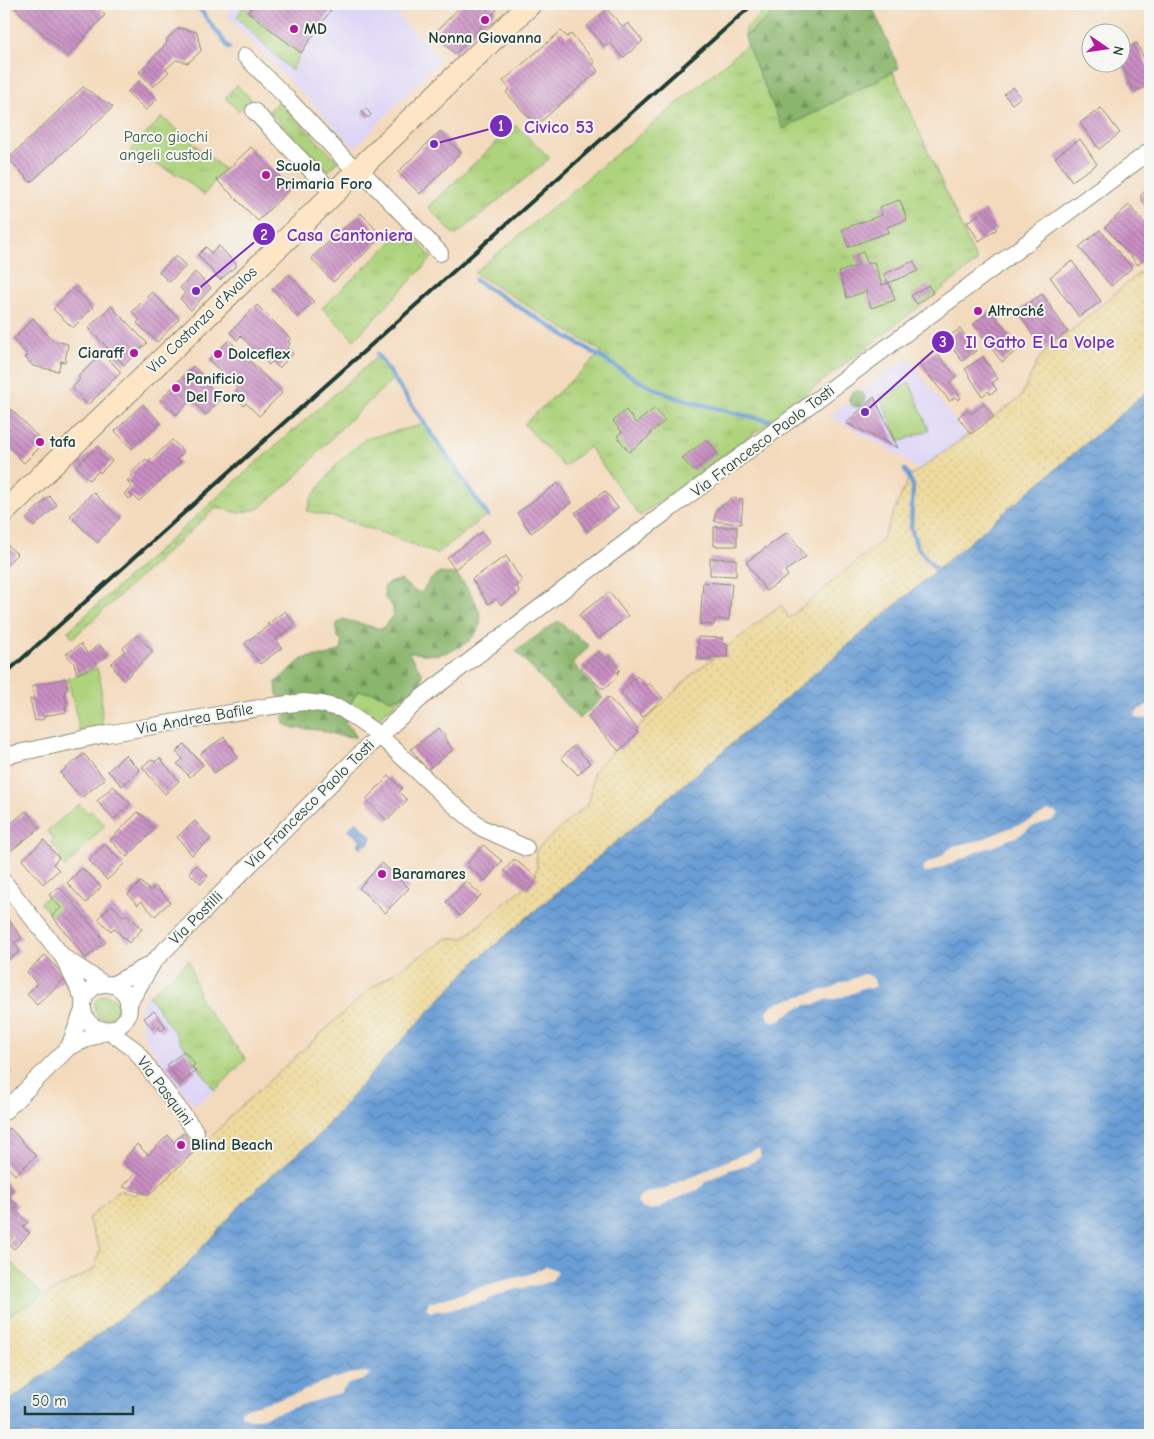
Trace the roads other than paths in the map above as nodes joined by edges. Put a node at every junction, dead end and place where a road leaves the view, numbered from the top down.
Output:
1 (520, 7) edge
2 (245, 56) dead end
3 (254, 111) dead end
4 (1150, 151) edge
5 (357, 170) junction
6 (333, 193) junction
7 (440, 253) dead end
8 (4, 512) edge
9 (379, 735) junction
10 (4, 756) edge
11 (526, 848) dead end
12 (241, 873) joint
13 (4, 882) edge
14 (63, 957) junction
15 (151, 964) junction
16 (108, 985) junction
17 (83, 1005) junction
18 (128, 1010) junction
19 (108, 1030) junction
20 (69, 1047) junction
21 (135, 1050) junction
22 (4, 1112) edge
23 (196, 1132) dead end

1 - 5 main road, Via Costanza d'Avalos
2 - 5 street
3 - 6 street
4 - 9 street, Via Francesco Paolo Tosti
5 - 6 main road, Via Costanza d'Avalos
5 - 7 street
6 - 8 main road, Via Costanza d'Avalos
9 - 10 street, Via Andrea Bafile
9 - 11 street, Via Francesco Paolo Tosti
9 - 12 street, Via Francesco Paolo Tosti
12 - 15 street, Via Postilli
13 - 14 street
14 - 16 street
14 - 17 street
15 - 16 street, Via Postilli
15 - 18 street, Via Postilli
16 - 17 street
16 - 18 street
17 - 19 street
17 - 20 street
18 - 19 street
18 - 21 street, Via Pasquini
19 - 20 street
19 - 21 street, Via Pasquini
20 - 22 street
21 - 23 street, Via Pasquini

